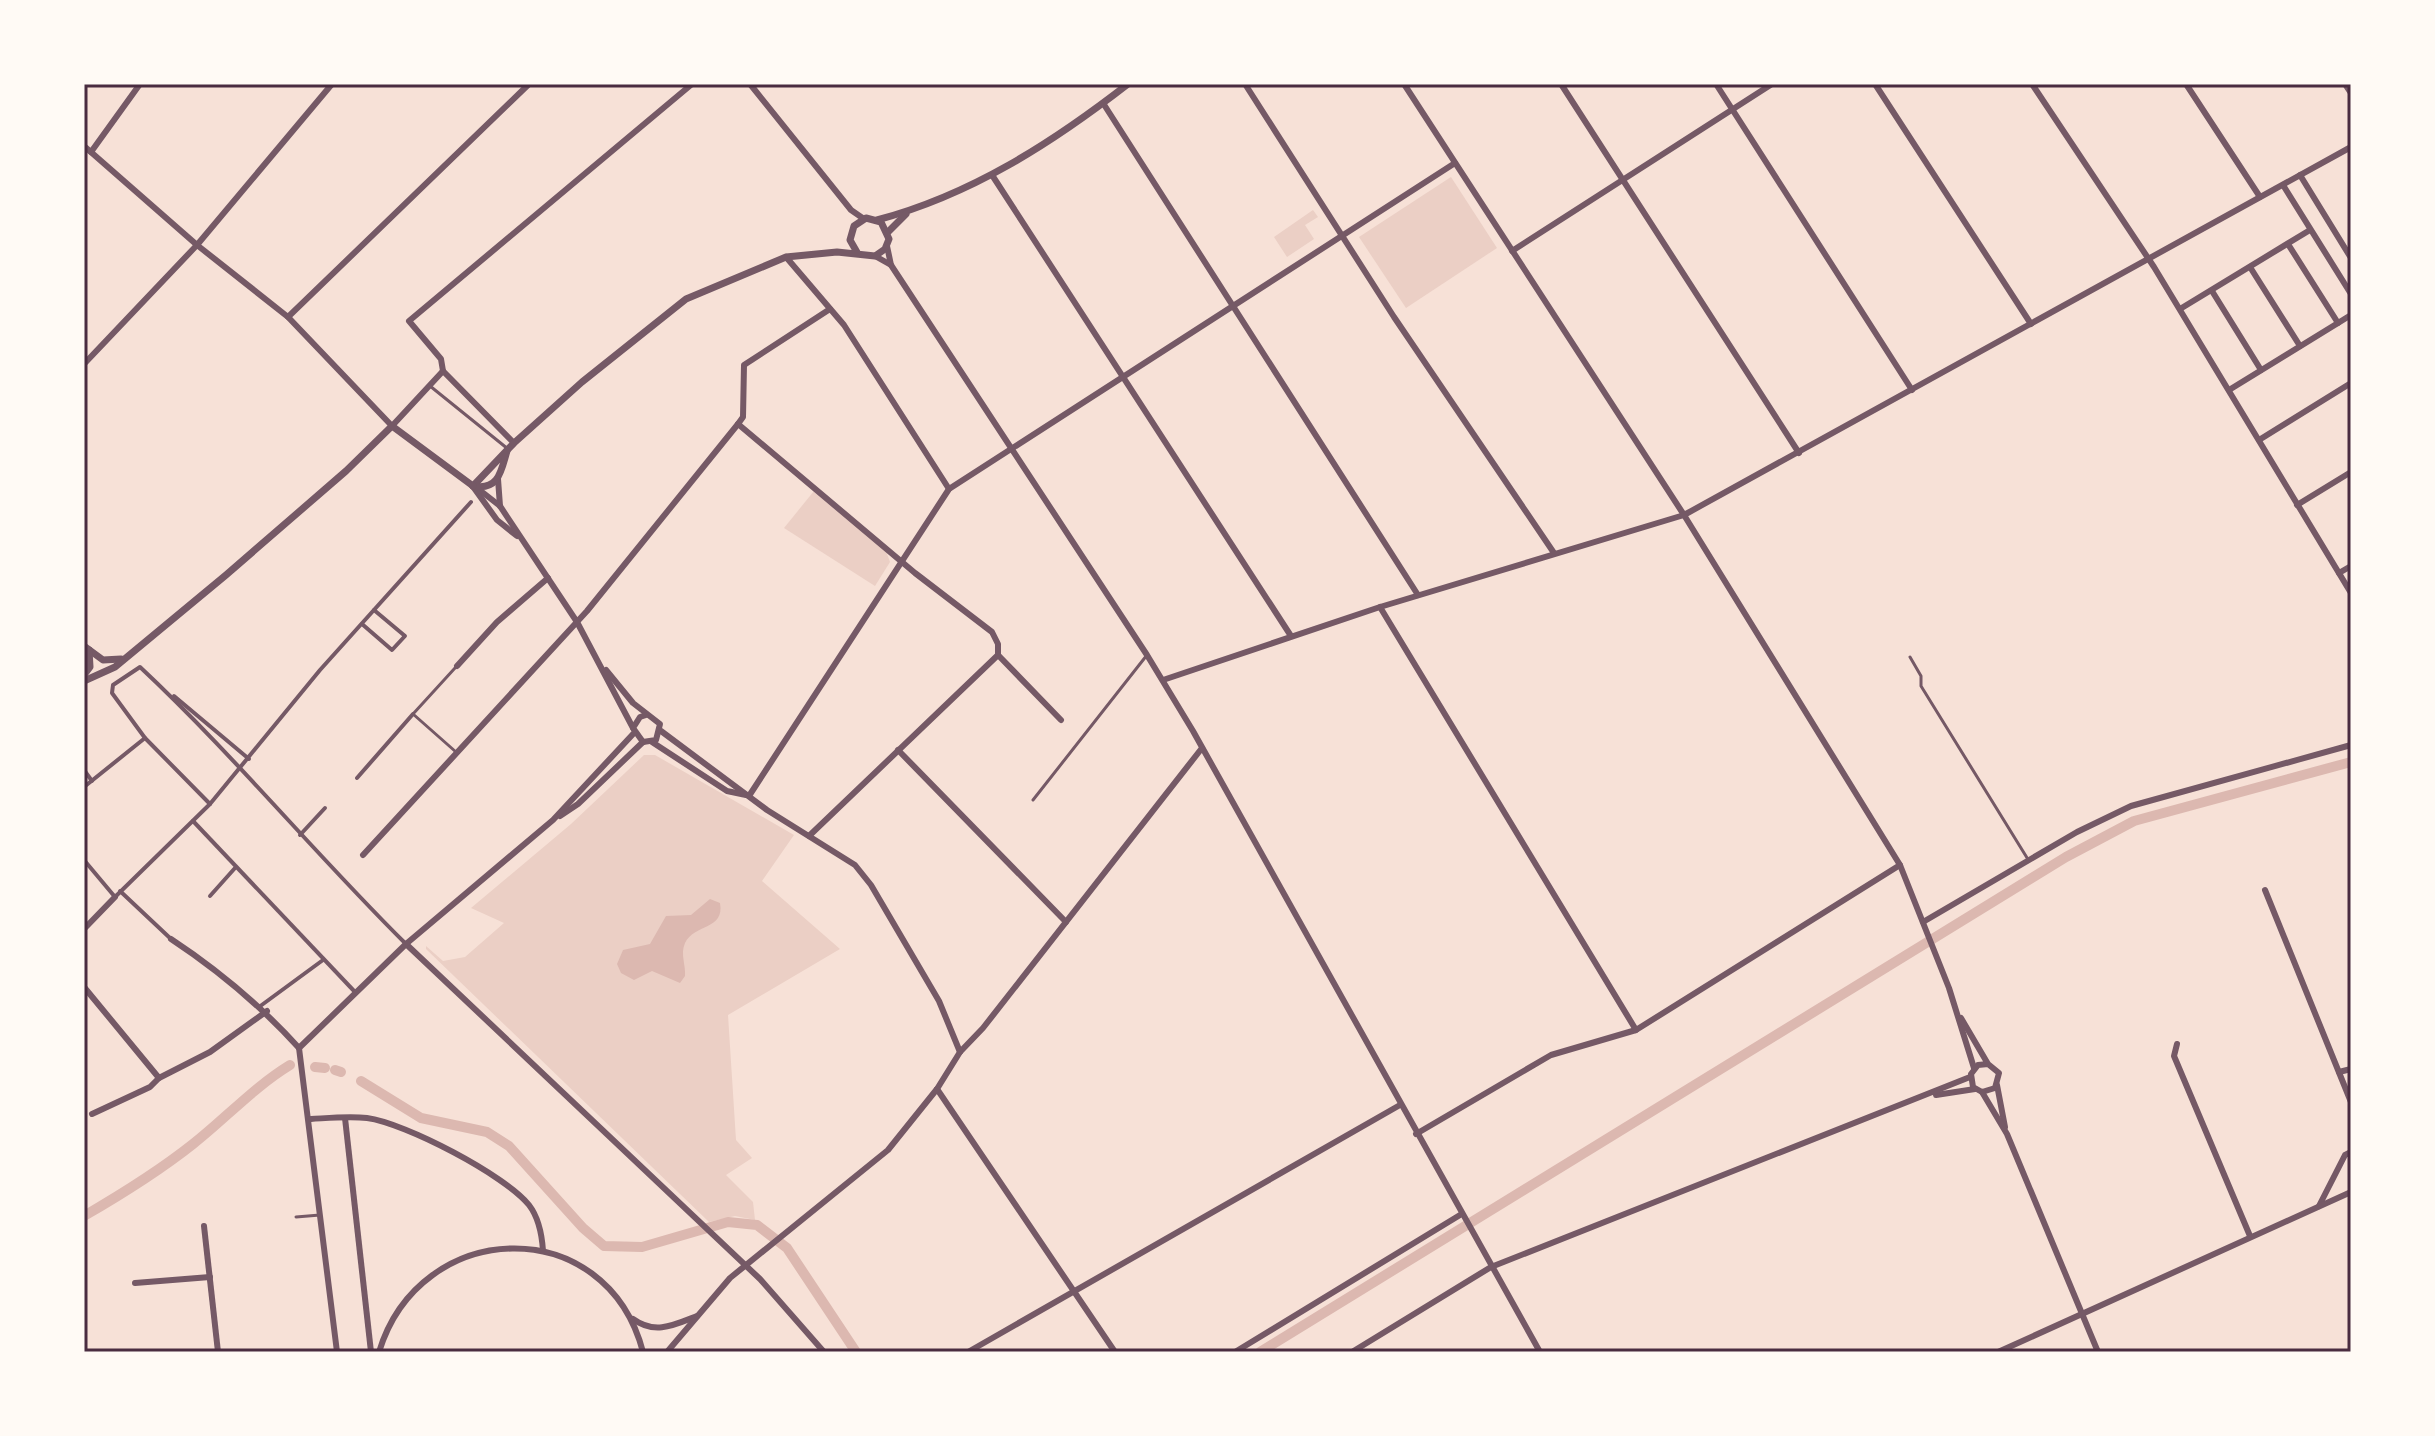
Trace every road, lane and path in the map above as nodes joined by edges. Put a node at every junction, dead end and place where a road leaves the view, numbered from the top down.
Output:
1 (140, 84) edge
2 (332, 84) edge
3 (529, 84) edge
4 (692, 84) edge
5 (750, 84) edge
6 (1128, 84) edge
7 (1245, 84) edge
8 (1404, 84) edge
9 (1561, 84) edge
10 (1716, 84) edge
11 (1772, 84) edge
12 (1875, 84) edge
13 (2032, 84) edge
14 (2186, 84) edge
15 (2345, 84) edge
16 (2351, 93) edge
17 (1103, 103) junction
18 (1732, 110) junction
19 (84, 146) edge
20 (2351, 147) edge
21 (91, 152) junction
22 (1455, 163) junction
23 (992, 175) junction
24 (2300, 175) junction
25 (1624, 179) junction
26 (2283, 185) junction
27 (2260, 197) junction
28 (851, 210) junction
29 (907, 212) junction
30 (864, 219) junction
31 (877, 220) junction
32 (2310, 230) junction
33 (851, 232) junction
34 (888, 232) junction
35 (1341, 236) junction
36 (2288, 244) junction
37 (197, 245) junction
38 (887, 246) junction
39 (2348, 248) edge
40 (1512, 251) junction
41 (837, 252) junction
42 (858, 254) junction
43 (875, 256) junction
44 (786, 257) junction
45 (2351, 258) edge
46 (2148, 259) junction
47 (891, 265) junction
48 (2250, 267) junction
49 (2212, 291) junction
50 (2351, 294) edge
51 (1234, 307) junction
52 (830, 309) junction
53 (2180, 309) junction
54 (2351, 315) edge
55 (288, 317) junction
56 (2338, 323) junction
57 (2031, 324) junction
58 (2300, 346) junction
59 (84, 364) edge
60 (2261, 370) junction
61 (443, 371) junction
62 (1123, 378) junction
63 (2351, 383) edge
64 (427, 384) junction
65 (1912, 390) junction
66 (2229, 390) junction
67 (738, 424) junction
68 (392, 426) junction
69 (2259, 440) junction
70 (511, 446) junction
71 (1012, 450) junction
72 (1799, 453) junction
73 (2351, 472) edge
74 (498, 479) junction
75 (473, 486) junction
76 (949, 489) junction
77 (471, 502) dead end
78 (2297, 505) junction
79 (500, 506) junction
80 (1684, 515) junction
81 (520, 538) junction
82 (1554, 553) junction
83 (903, 560) junction
84 (2351, 566) edge
85 (2339, 573) junction
86 (548, 578) junction
87 (2351, 593) edge
88 (1418, 595) junction
89 (1380, 607) junction
90 (374, 610) junction
91 (577, 622) junction
92 (362, 624) junction
93 (1291, 636) junction
94 (86, 648) edge
95 (998, 655) junction
96 (1147, 655) junction
97 (1910, 657) dead end
98 (121, 659) junction
99 (601, 664) junction
100 (457, 666) joint
101 (84, 675) edge
102 (1163, 680) junction
103 (84, 681) edge
104 (172, 695) junction
105 (413, 714) junction
106 (646, 715) junction
107 (1061, 720) dead end
108 (633, 730) junction
109 (661, 731) junction
110 (145, 738) junction
111 (643, 742) junction
112 (652, 742) junction
113 (2351, 745) edge
114 (1202, 748) junction
115 (898, 750) junction
116 (456, 752) junction
117 (249, 759) junction
118 (241, 768) junction
119 (84, 770) edge
120 (357, 778) dead end
121 (92, 781) junction
122 (84, 787) edge
123 (749, 796) junction
124 (1033, 800) dead end
125 (210, 804) junction
126 (325, 808) dead end
127 (553, 820) junction
128 (193, 821) junction
129 (300, 835) junction
130 (809, 836) junction
131 (363, 855) dead end
132 (84, 860) edge
133 (2029, 861) junction
134 (1900, 865) junction
135 (235, 868) junction
136 (2265, 890) dead end
137 (118, 894) junction
138 (210, 896) dead end
139 (1066, 922) junction
140 (1923, 922) junction
141 (84, 929) edge
142 (171, 939) joint
143 (406, 944) junction
144 (323, 960) junction
145 (84, 987) edge
146 (355, 992) junction
147 (259, 1007) junction
148 (267, 1011) junction
149 (1957, 1012) junction
150 (1636, 1030) junction
151 (2177, 1044) dead end
152 (299, 1048) junction
153 (960, 1052) junction
154 (1988, 1064) junction
155 (1974, 1068) junction
156 (2351, 1069) edge
157 (2339, 1072) junction
158 (1970, 1077) junction
159 (159, 1078) junction
160 (1997, 1085) junction
161 (1978, 1090) junction
162 (935, 1092) junction
163 (1924, 1097) junction
164 (2351, 1102) edge
165 (1400, 1105) junction
166 (92, 1114) dead end
167 (345, 1118) junction
168 (311, 1119) junction
169 (1416, 1134) junction
170 (2007, 1134) junction
171 (2351, 1152) edge
172 (2351, 1192) edge
173 (2319, 1206) junction
174 (322, 1215) junction
175 (296, 1217) dead end
176 (1462, 1217) junction
177 (205, 1226) dead end
178 (2250, 1236) junction
179 (543, 1251) junction
180 (745, 1267) junction
181 (1491, 1267) junction
182 (210, 1277) junction
183 (135, 1283) dead end
184 (1074, 1291) junction
185 (700, 1315) junction
186 (2083, 1316) junction
187 (631, 1318) junction
188 (669, 1351) edge
189 (218, 1352) edge
190 (337, 1352) edge
191 (371, 1352) edge
192 (379, 1352) edge
193 (643, 1352) edge
194 (824, 1352) edge
195 (968, 1352) edge
196 (1115, 1352) edge
197 (1235, 1352) edge
198 (1352, 1352) edge
199 (1540, 1352) edge
200 (1998, 1352) edge
201 (2098, 1352) edge

1 - 21 street
2 - 37 street
3 - 55 street
4 - 61 street
5 - 28 street
6 - 17 street
7 - 35 street
8 - 22 street
9 - 25 street
10 - 18 street
11 - 18 street
12 - 57 street
13 - 46 street
14 - 27 street
15 - 16 street
17 - 23 street
17 - 51 street
18 - 25 street
18 - 65 street
19 - 21 street
20 - 24 street
21 - 37 street
22 - 35 street
22 - 40 street
23 - 29 street
23 - 62 street
24 - 26 street
24 - 39 street
25 - 40 street
25 - 72 street
26 - 27 street
26 - 32 street
27 - 46 street
28 - 30 street
28 - 33 street
29 - 31 street
29 - 34 street
30 - 31 street
30 - 33 street
31 - 34 street
32 - 36 street
32 - 50 street
33 - 41 street
33 - 42 street
34 - 38 street
35 - 51 street
35 - 82 street
36 - 48 street
36 - 56 street
37 - 55 street
37 - 59 street
38 - 43 street
38 - 47 street
39 - 45 street
40 - 80 street
41 - 42 street
41 - 44 street
42 - 43 street
43 - 47 street
44 - 52 street
44 - 70 street
46 - 53 street
46 - 57 street
47 - 71 street
48 - 49 street
48 - 58 street
49 - 53 street
49 - 60 street
51 - 62 street
51 - 88 street
52 - 67 street
52 - 76 street
53 - 66 street
54 - 56 street
55 - 68 street
56 - 58 street
57 - 65 street
58 - 60 street
60 - 66 street
61 - 64 street
61 - 70 street
62 - 71 street
62 - 93 street
63 - 69 street
64 - 68 street
64 - 70 lane
65 - 72 street
66 - 69 street
67 - 83 street
67 - 91 street
68 - 75 street
68 - 98 street
69 - 78 street
70 - 74 street
70 - 75 street
71 - 76 street
71 - 96 street
72 - 80 street
73 - 78 street
74 - 75 street
74 - 79 street
75 - 79 street
75 - 81 street
76 - 83 street
77 - 90 street
78 - 85 street
79 - 81 street
80 - 82 street
80 - 134 street
81 - 86 street
82 - 88 street
83 - 95 street
83 - 123 street
84 - 85 street
85 - 87 street
86 - 91 street
86 - 100 street
88 - 89 street
89 - 93 street
89 - 150 street
90 - 92 street
90 - 92 street
91 - 99 street
91 - 116 street
92 - 117 street
93 - 102 street
94 - 98 street
94 - 101 street
95 - 107 street
95 - 115 street
96 - 102 street
96 - 124 lane
97 - 133 lane
98 - 103 street
99 - 106 street
99 - 108 street
100 - 105 lane
102 - 114 street
104 - 110 street
104 - 117 street
104 - 118 street
105 - 116 lane
105 - 120 street
106 - 108 street
106 - 109 street
108 - 111 street
108 - 127 street
109 - 112 street
109 - 123 street
110 - 121 street
110 - 125 street
111 - 112 street
111 - 127 street
112 - 123 street
113 - 133 street
114 - 139 street
114 - 165 street
115 - 130 street
115 - 139 street
116 - 131 street
117 - 118 street
118 - 125 street
118 - 129 street
119 - 121 street
121 - 122 street
123 - 130 street
125 - 128 street
126 - 129 street
127 - 143 street
128 - 135 street
128 - 137 street
129 - 143 street
130 - 153 street
132 - 137 street
133 - 140 street
134 - 140 street
134 - 150 street
135 - 138 street
135 - 144 street
136 - 157 street
137 - 141 street
137 - 142 street
139 - 153 street
140 - 149 street
142 - 147 street
143 - 146 street
143 - 180 street
144 - 146 street
144 - 147 street
145 - 159 street
146 - 152 street
147 - 148 street
148 - 152 street
148 - 159 street
149 - 154 street
149 - 155 street
150 - 169 street
151 - 178 street
152 - 168 street
153 - 162 street
154 - 155 street
154 - 160 street
155 - 158 street
156 - 157 street
157 - 164 street
158 - 161 street
158 - 163 street
159 - 166 street
160 - 161 street
160 - 170 street
161 - 163 street
161 - 170 street
162 - 180 street
162 - 184 street
163 - 181 street
165 - 169 street
165 - 184 street
167 - 168 street
167 - 179 street
167 - 191 street
168 - 174 street
169 - 176 street
170 - 186 street
171 - 173 street
172 - 173 street
173 - 178 street
174 - 175 lane
174 - 190 street
176 - 181 street
176 - 197 street
177 - 182 street
178 - 186 street
179 - 187 street
179 - 192 street
180 - 185 street
180 - 194 street
181 - 198 street
181 - 199 street
182 - 183 street
182 - 189 street
184 - 195 street
184 - 196 street
185 - 187 street
185 - 188 street
186 - 200 street
186 - 201 street
187 - 193 street

